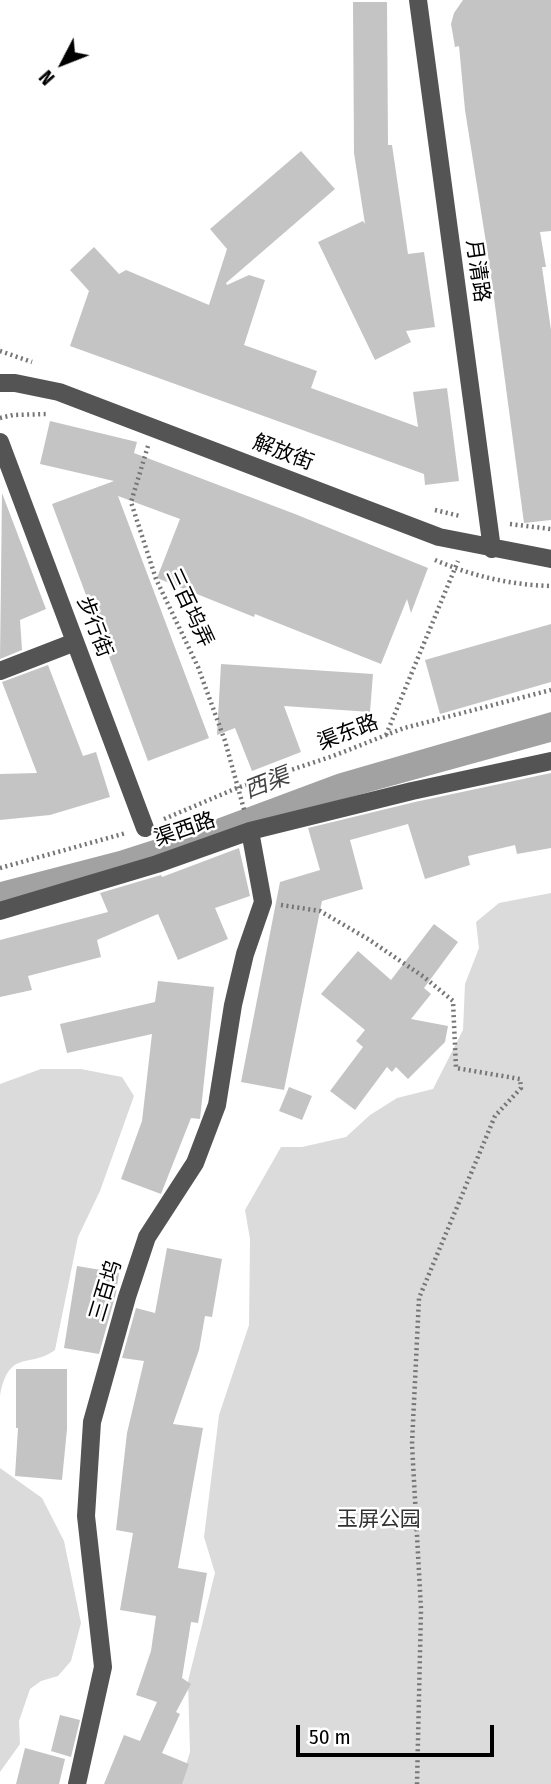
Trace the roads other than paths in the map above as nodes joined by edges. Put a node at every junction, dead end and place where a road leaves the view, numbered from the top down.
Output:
1 (418, 0) edge
2 (0, 383) edge
3 (0, 442) edge
4 (492, 549) junction
5 (551, 561) edge
6 (75, 642) junction
7 (0, 671) edge
8 (551, 761) edge
9 (145, 828) road end
10 (250, 831) junction
11 (0, 911) edge
12 (77, 1784) edge

1 - 4 street, 月清路
2 - 4 street, 解放街
3 - 6 street, 步行街
4 - 5 street, 解放街
6 - 7 street
6 - 9 street, 步行街
8 - 10 street, 渠西路
10 - 11 street, 渠西路
10 - 12 street, 三百坞

